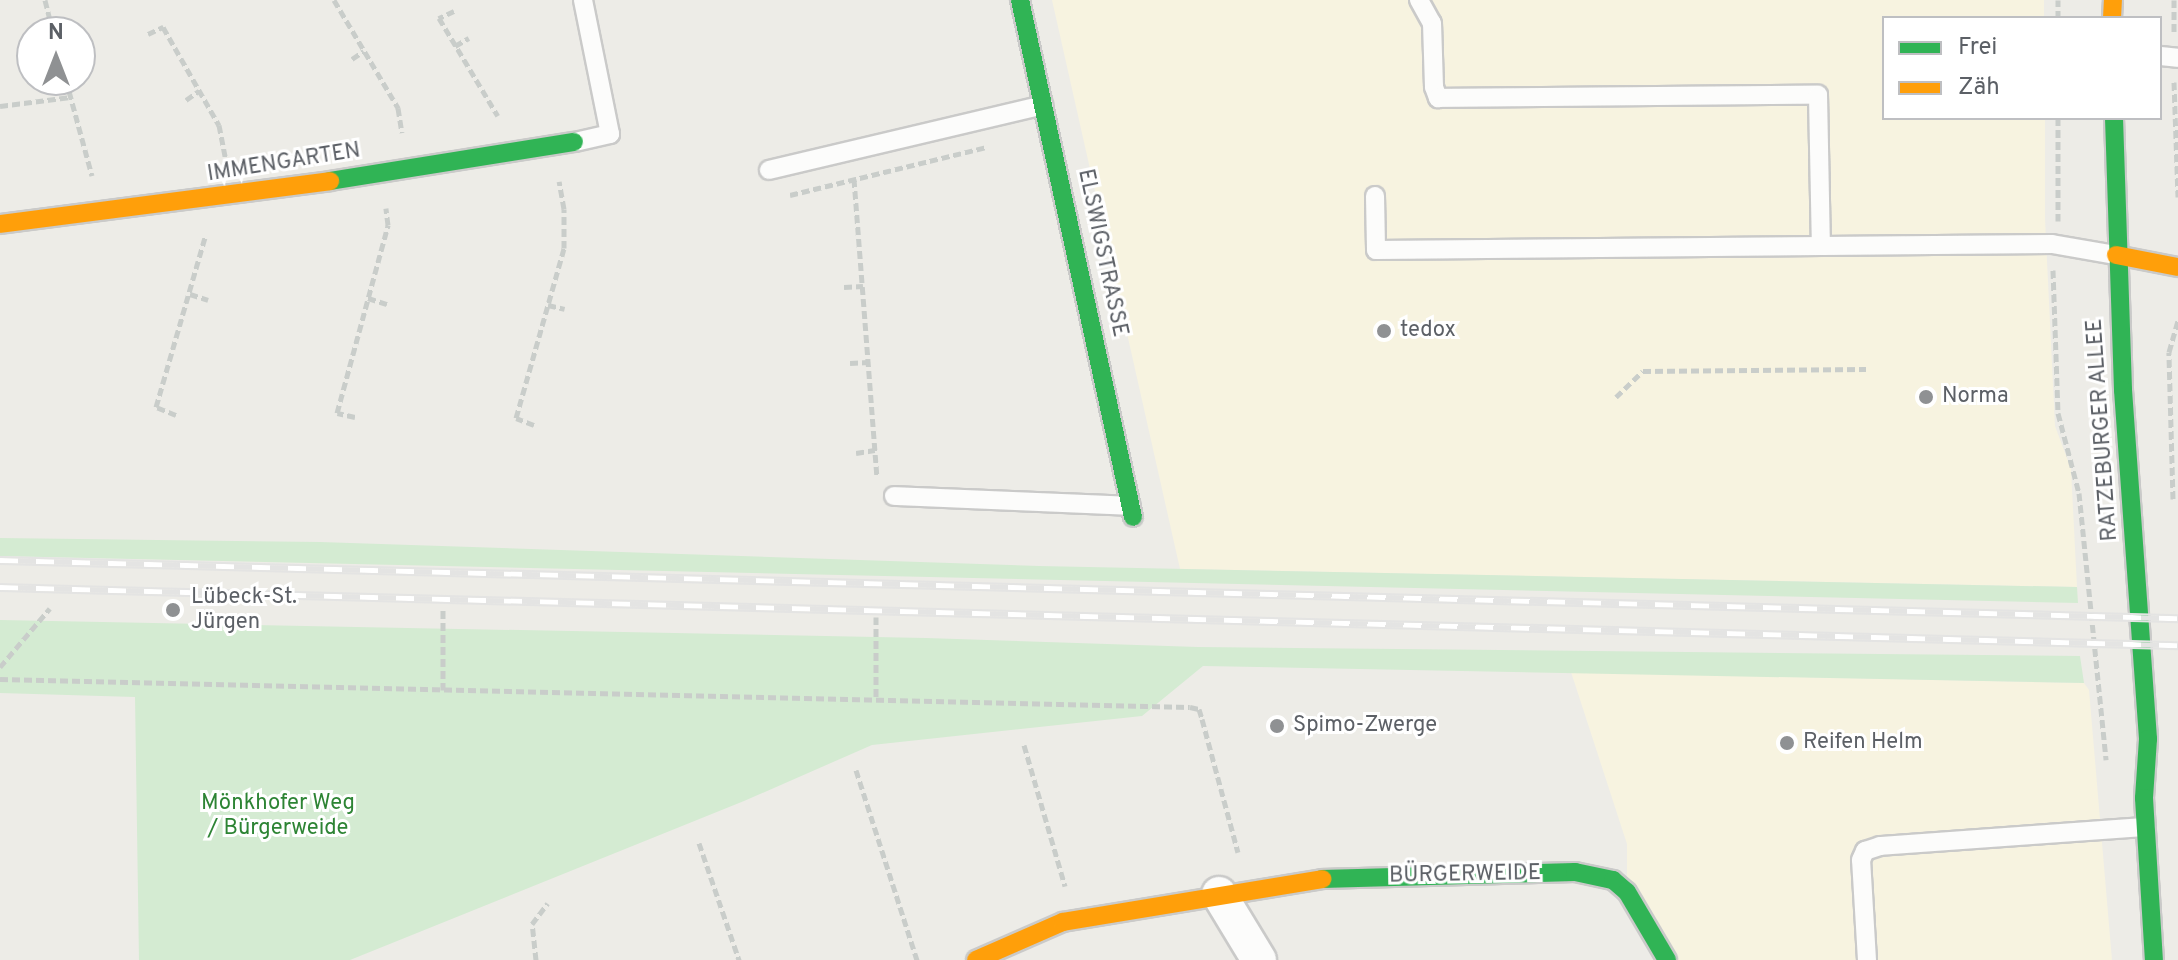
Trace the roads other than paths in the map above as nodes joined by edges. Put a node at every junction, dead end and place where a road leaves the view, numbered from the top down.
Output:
1 (583, 0) edge
2 (1020, 0) edge
3 (1419, 0) edge
4 (1045, 104) junction
5 (2114, 120) edge
6 (574, 142) joint
7 (769, 170) dead end
8 (1375, 196) dead end
9 (0, 224) edge
10 (1821, 245) junction
11 (2116, 255) junction
12 (2178, 267) edge
13 (894, 496) road end
14 (1132, 512) joint
15 (2148, 739) junction
16 (2166, 780) dead end
17 (2145, 827) junction
18 (1233, 891) junction
19 (976, 960) edge
20 (1259, 960) edge
21 (1667, 960) edge
22 (1867, 960) edge
23 (2154, 960) edge

1 - 6 lane
2 - 4 street, ELSWIGSTRASSE
3 - 10 lane
4 - 7 lane
4 - 14 street, ELSWIGSTRASSE
5 - 11 street, RATZEBURGER ALLEE
6 - 9 street, IMMENGARTEN
8 - 10 lane
10 - 11 lane
11 - 12 street
11 - 15 street, RATZEBURGER ALLEE
13 - 14 lane
15 - 16 street, RATZEBURGER ALLEE
15 - 17 street, RATZEBURGER ALLEE
17 - 22 lane
17 - 23 street, RATZEBURGER ALLEE
18 - 19 street, BÜRGERWEIDE
18 - 20 street
18 - 21 street, BÜRGERWEIDE

